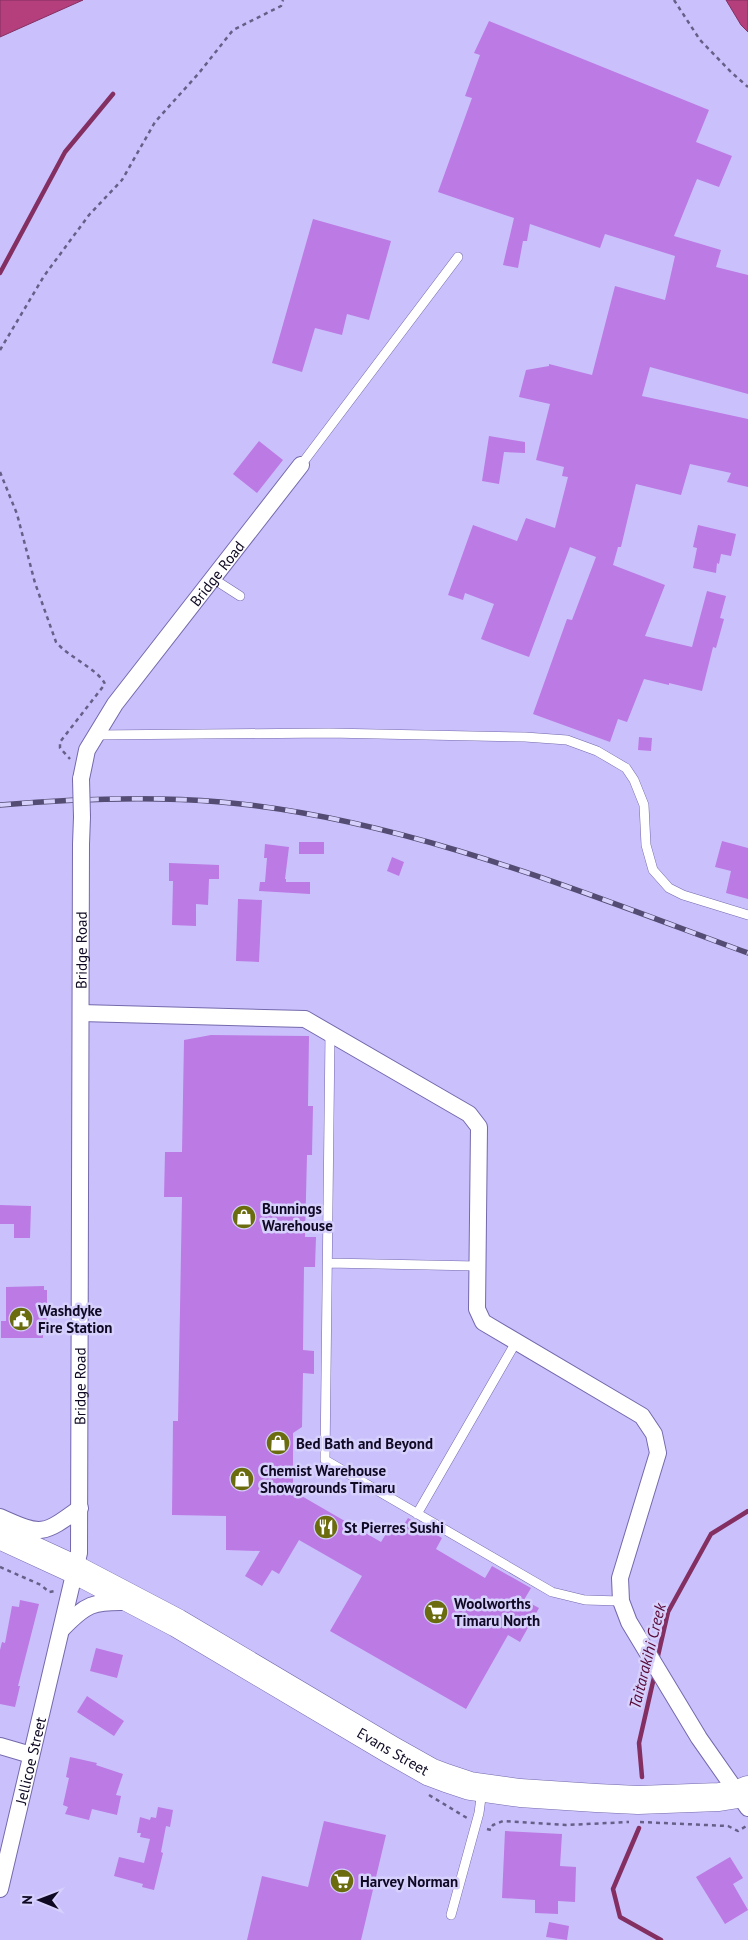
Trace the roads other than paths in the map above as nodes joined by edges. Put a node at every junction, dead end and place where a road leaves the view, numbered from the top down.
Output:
1 (458, 257) dead end
2 (301, 465) joint
3 (212, 578) junction
4 (240, 596) dead end
5 (95, 735) junction
6 (748, 915) edge
7 (81, 1013) junction
8 (330, 1034) junction
9 (328, 1263) junction
10 (477, 1266) junction
11 (516, 1342) junction
12 (80, 1508) junction
13 (418, 1514) junction
14 (0, 1517) edge
15 (0, 1535) edge
16 (76, 1570) junction
17 (622, 1601) junction
18 (138, 1602) junction
19 (61, 1630) junction
20 (0, 1746) edge
21 (31, 1755) junction
22 (482, 1788) junction
23 (745, 1797) edge
24 (0, 1889) edge
25 (451, 1915) dead end

1 - 2 lane
2 - 3 street, Bridge Road
3 - 4 lane
3 - 5 street, Bridge Road
5 - 6 lane
5 - 7 street, Bridge Road, bridge
7 - 8 street
7 - 12 street, Bridge Road
8 - 9 lane
8 - 10 street
9 - 10 lane
9 - 13 lane
10 - 11 street
11 - 13 lane
11 - 17 street
12 - 14 street
12 - 16 street, Bridge Road
13 - 17 lane
15 - 16 highway, Evans Street
16 - 18 highway, Evans Street
16 - 19 street, Jellicoe Street
17 - 23 street
18 - 19 street, Jellicoe Street
18 - 22 highway, Evans Street
19 - 21 street, Jellicoe Street
20 - 21 street
21 - 24 street, Jellicoe Street
22 - 23 highway, Evans Street
22 - 25 lane

